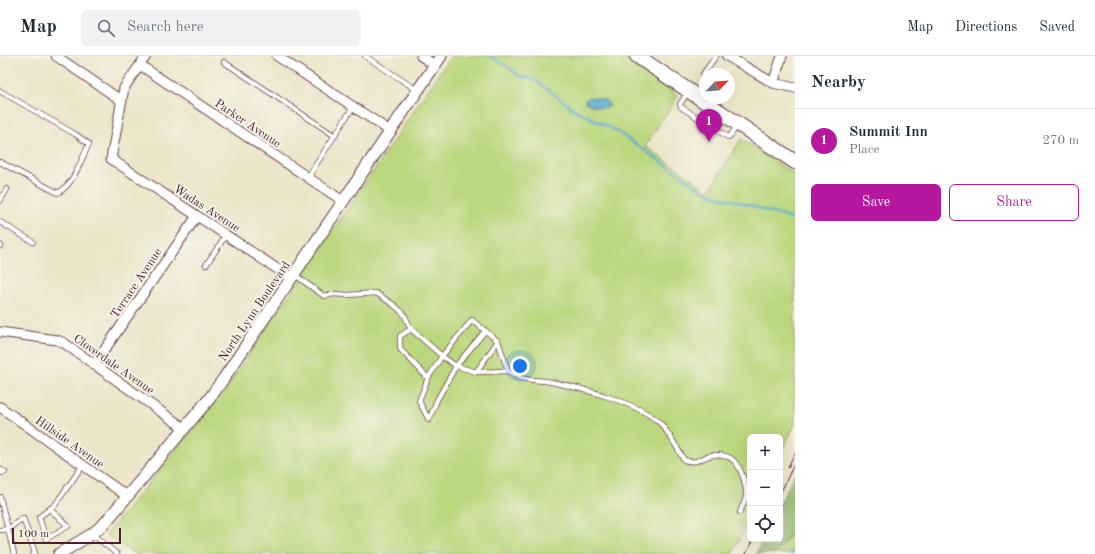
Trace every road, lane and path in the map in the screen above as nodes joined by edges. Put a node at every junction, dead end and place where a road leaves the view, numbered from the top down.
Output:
1 (56, 56) edge
2 (146, 56) edge
3 (277, 56) edge
4 (365, 56) edge
5 (421, 56) edge
6 (637, 56) edge
7 (716, 56) edge
8 (727, 56) edge
9 (782, 56) edge
10 (438, 60) edge
11 (224, 62) dead end
12 (140, 65) junction
13 (707, 68) edge
14 (774, 83) junction
15 (795, 88) edge
16 (418, 90) junction
17 (0, 91) edge
18 (122, 101) junction
19 (353, 107) junction
20 (390, 131) junction
21 (335, 136) junction
22 (0, 162) edge
23 (795, 162) edge
24 (308, 177) junction
25 (7, 188) dead end
26 (0, 201) edge
27 (343, 201) junction
28 (197, 216) junction
29 (0, 222) edge
30 (226, 235) junction
31 (33, 242) dead end
32 (206, 265) dead end
33 (292, 276) junction
34 (411, 329) junction
35 (485, 331) junction
36 (0, 332) edge
37 (498, 341) junction
38 (442, 356) junction
39 (94, 365) junction
40 (456, 366) junction
41 (508, 371) junction
42 (476, 372) junction
43 (428, 378) junction
44 (0, 407) edge
45 (184, 428) junction
46 (83, 465) junction
47 (0, 469) edge
48 (0, 473) edge
49 (127, 496) junction
50 (0, 497) edge
51 (50, 509) junction
52 (740, 512) dead end
53 (2, 513) edge
54 (8, 529) junction
55 (0, 530) edge
56 (92, 534) junction
57 (14, 554) edge
58 (33, 554) edge
59 (60, 554) edge
60 (117, 554) edge

1 - 18 street
2 - 12 street
3 - 19 street
4 - 16 lane
5 - 10 street
6 - 23 highway
7 - 13 lane
8 - 14 street
9 - 14 street
10 - 16 street, North Lynn Boulevard
11 - 21 lane
12 - 18 street
12 - 24 street, Parker Avenue
14 - 15 street
16 - 20 street, North Lynn Boulevard
17 - 22 lane
18 - 28 street, Wadas Avenue
19 - 20 street
19 - 21 lane
20 - 27 street, North Lynn Boulevard
21 - 24 lane
24 - 27 street, Parker Avenue
25 - 26 lane
27 - 33 street, North Lynn Boulevard
28 - 30 street, Wadas Avenue
28 - 39 street, Terrace Avenue
29 - 31 lane
30 - 32 lane
30 - 33 street, Wadas Avenue
33 - 34 lane
33 - 45 street, North Lynn Boulevard
34 - 38 lane
34 - 43 lane
35 - 37 lane
35 - 38 lane
35 - 40 lane
36 - 39 street, Cloverdale Avenue
37 - 41 lane
37 - 42 lane
38 - 40 lane
38 - 43 lane
39 - 45 street, Cloverdale Avenue
40 - 42 lane
40 - 43 lane
41 - 42 lane
41 - 52 lane
44 - 46 street, Hillside Avenue
45 - 49 street, North Lynn Boulevard
46 - 49 street, Hillside Avenue
46 - 51 lane
47 - 48 lane
49 - 56 street, North Lynn Boulevard
50 - 53 lane
51 - 51 lane
53 - 54 lane
54 - 55 lane
54 - 57 lane
54 - 58 lane
56 - 59 street, North Lynn Boulevard
56 - 60 lane

